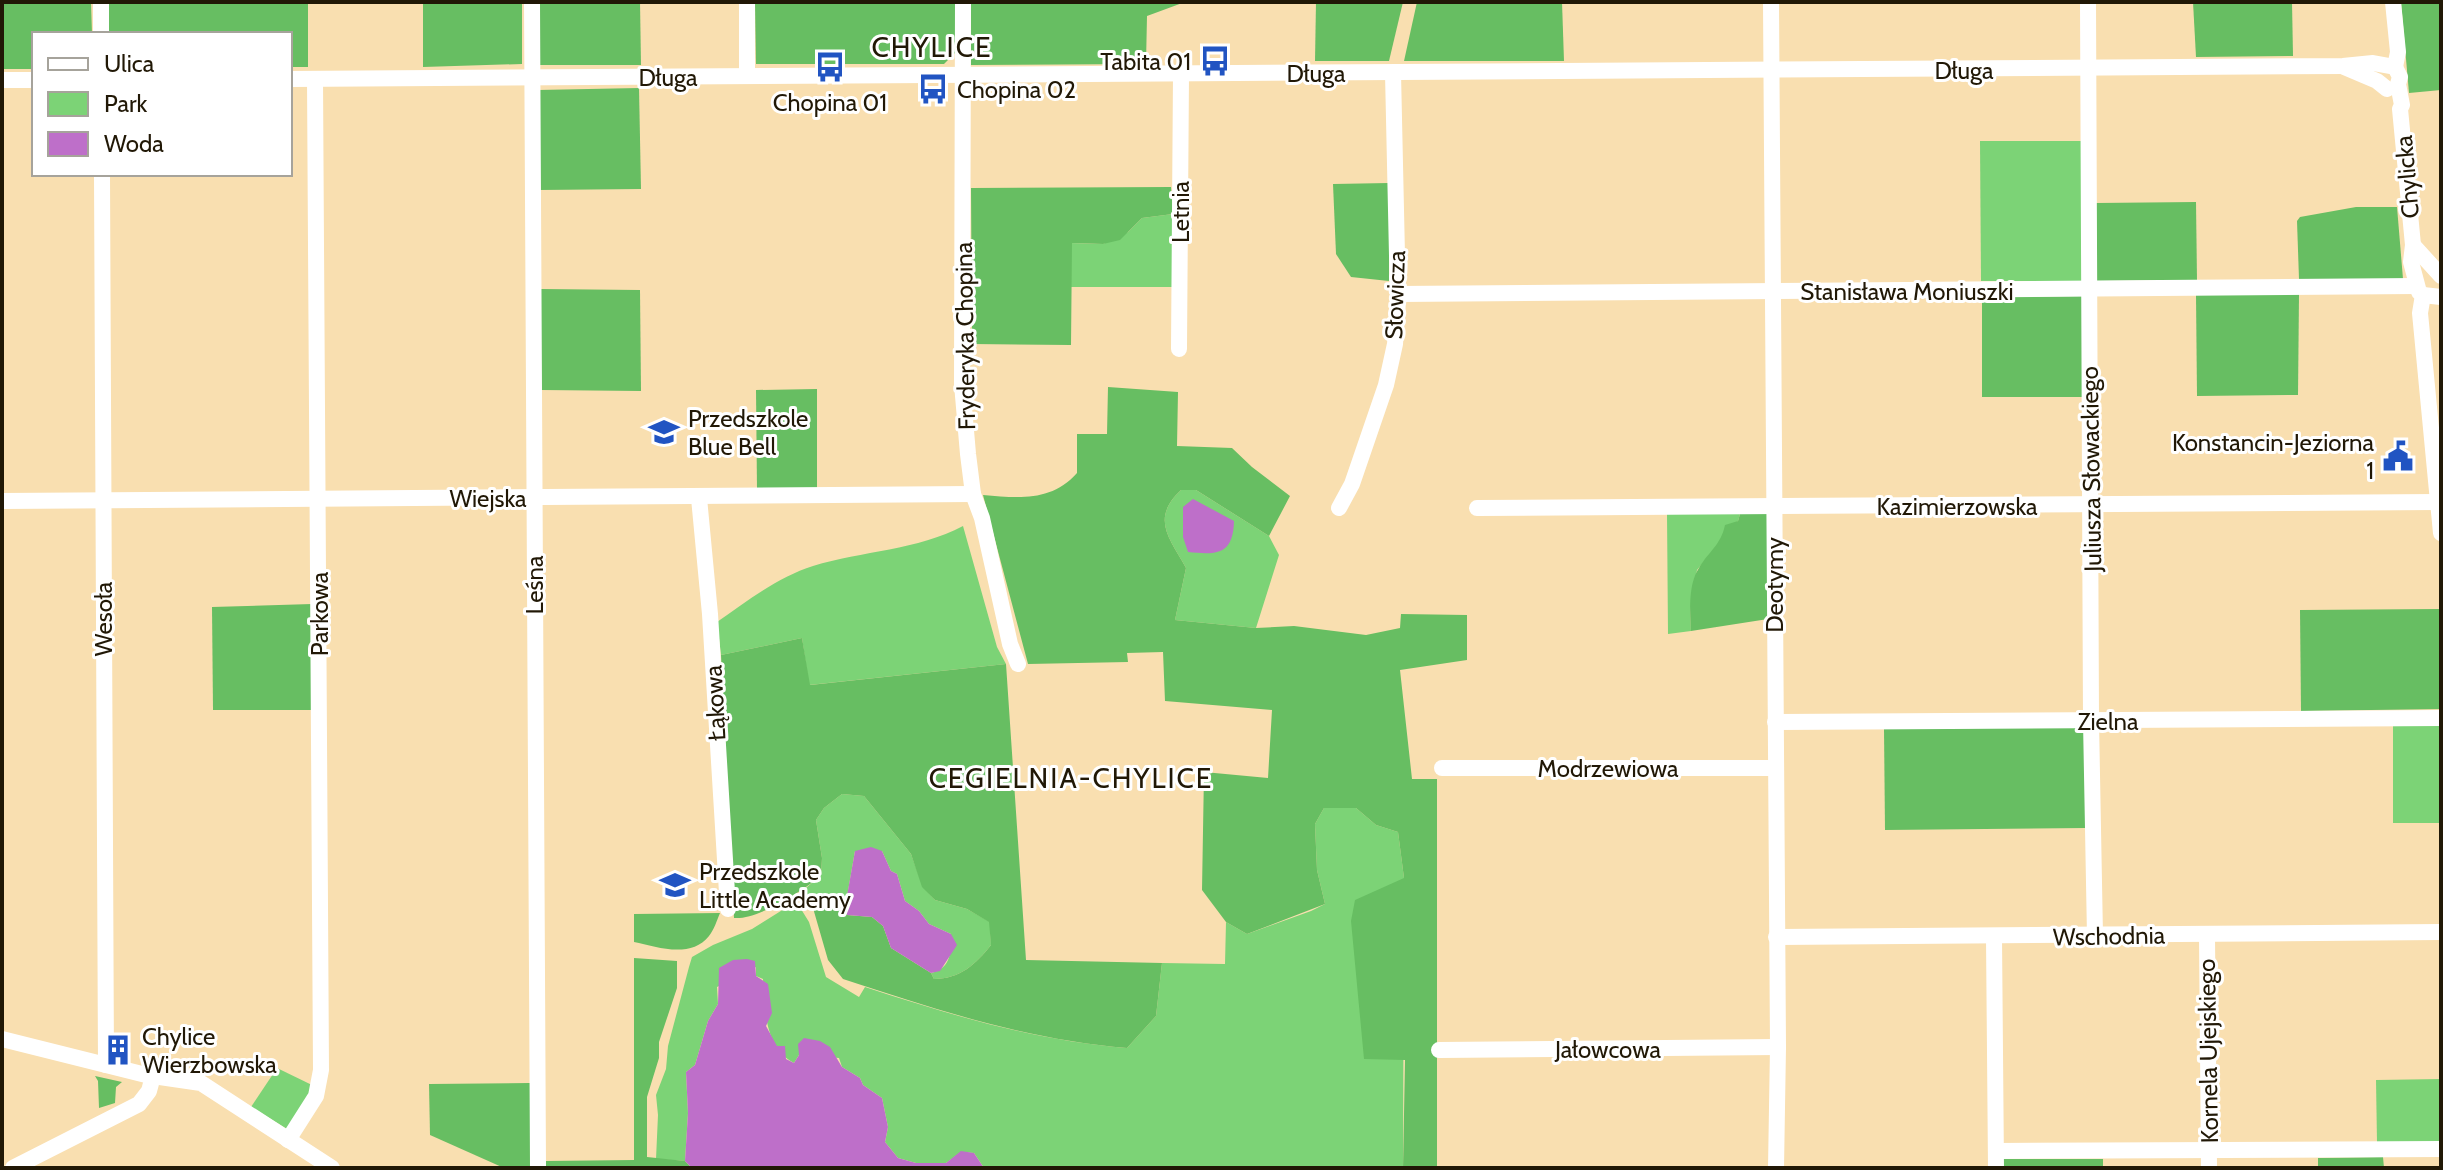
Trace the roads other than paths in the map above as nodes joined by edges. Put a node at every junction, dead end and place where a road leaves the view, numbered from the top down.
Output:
1 (101, 2) edge
2 (532, 2) edge
3 (747, 2) edge
4 (963, 2) edge
5 (1771, 2) edge
6 (2088, 2) edge
7 (2393, 2) edge
8 (101, 32) edge
9 (2088, 69) junction
10 (1772, 72) junction
11 (1393, 73) junction
12 (1181, 74) junction
13 (963, 75) junction
14 (747, 76) junction
15 (533, 77) junction
16 (2388, 77) junction
17 (292, 79) edge
18 (315, 79) junction
19 (2, 80) edge
20 (32, 80) edge
21 (102, 176) edge
22 (2413, 245) junction
23 (2437, 273) edge
24 (2089, 290) junction
25 (2429, 290) edge
26 (1774, 292) junction
27 (1398, 294) junction
28 (1179, 349) dead end
29 (973, 494) junction
30 (534, 497) junction
31 (699, 498) junction
32 (319, 499) junction
33 (102, 500) junction
34 (2, 501) edge
35 (2438, 502) junction
36 (2091, 506) junction
37 (1774, 507) junction
38 (1339, 508) dead end
39 (1477, 508) dead end
40 (2441, 533) edge
41 (1018, 664) dead end
42 (2441, 718) edge
43 (2091, 721) junction
44 (1775, 722) junction
45 (1442, 768) dead end
46 (1775, 768) junction
47 (728, 909) dead end
48 (2441, 932) edge
49 (2207, 935) junction
50 (2095, 936) junction
51 (1776, 937) junction
52 (1994, 937) junction
53 (2, 1039) edge
54 (1778, 1047) junction
55 (1439, 1050) dead end
56 (106, 1065) junction
57 (153, 1076) junction
58 (288, 1140) junction
59 (2441, 1149) edge
60 (1996, 1160) edge
61 (2209, 1160) edge
62 (13, 1168) edge
63 (332, 1168) edge
64 (538, 1168) edge
65 (1776, 1168) edge

1 - 8 street
2 - 15 street, Leśna
3 - 14 street
4 - 13 street, Fryderyka Chopina
5 - 10 street, Deotymy
6 - 9 street, Juliusza Słowackiego
7 - 16 street, Chylicka
9 - 10 street, Długa
9 - 16 street, Długa
9 - 24 street, Juliusza Słowackiego
10 - 11 street, Długa
10 - 26 street, Deotymy
11 - 12 street, Długa
11 - 27 street, Słowicza
12 - 13 street, Długa
12 - 28 street, Letnia
13 - 14 street, Długa
13 - 29 street, Fryderyka Chopina
14 - 15 street, Długa
15 - 18 street, Długa
15 - 30 street, Leśna
16 - 22 street, Chylicka
17 - 18 street, Długa
18 - 32 street, Parkowa
19 - 20 street
21 - 33 street, Wesoła
22 - 23 street, Chylicka
22 - 25 street, Chylicka
23 - 25 street
24 - 25 street, Stanisława Moniuszki
24 - 26 street, Stanisława Moniuszki
24 - 36 street, Juliusza Słowackiego
25 - 35 street, Chylicka
26 - 27 street, Stanisława Moniuszki
26 - 37 street, Deotymy
27 - 38 street, Słowicza
29 - 31 street, Wiejska
29 - 41 street, Fryderyka Chopina
30 - 31 street, Wiejska
30 - 32 street, Wiejska
30 - 64 street, Leśna
31 - 47 street, Łąkowa
32 - 33 street, Wiejska
32 - 58 street, Parkowa
33 - 34 street, Wiejska
33 - 56 street, Wesoła
35 - 36 street, Kazimierzowska
35 - 40 street, Chylicka
36 - 37 street, Kazimierzowska
36 - 43 street, Juliusza Słowackiego
37 - 39 street, Kazimierzowska
37 - 44 street, Deotymy
42 - 43 street, Zielna
43 - 44 street, Zielna
43 - 50 street, Juliusza Słowackiego
44 - 46 street, Deotymy
45 - 46 street, Modrzewiowa
46 - 51 street, Deotymy
48 - 49 street, Wschodnia
49 - 50 street, Wschodnia
49 - 61 street, Kornela Ujejskiego
50 - 52 street, Wschodnia
51 - 52 street, Wschodnia
51 - 54 street, Deotymy
52 - 60 street
53 - 56 street
54 - 55 street, Jałowcowa
54 - 65 street, Deotymy
56 - 57 street
57 - 58 street
57 - 62 street
58 - 63 street
59 - 61 street
60 - 61 street

